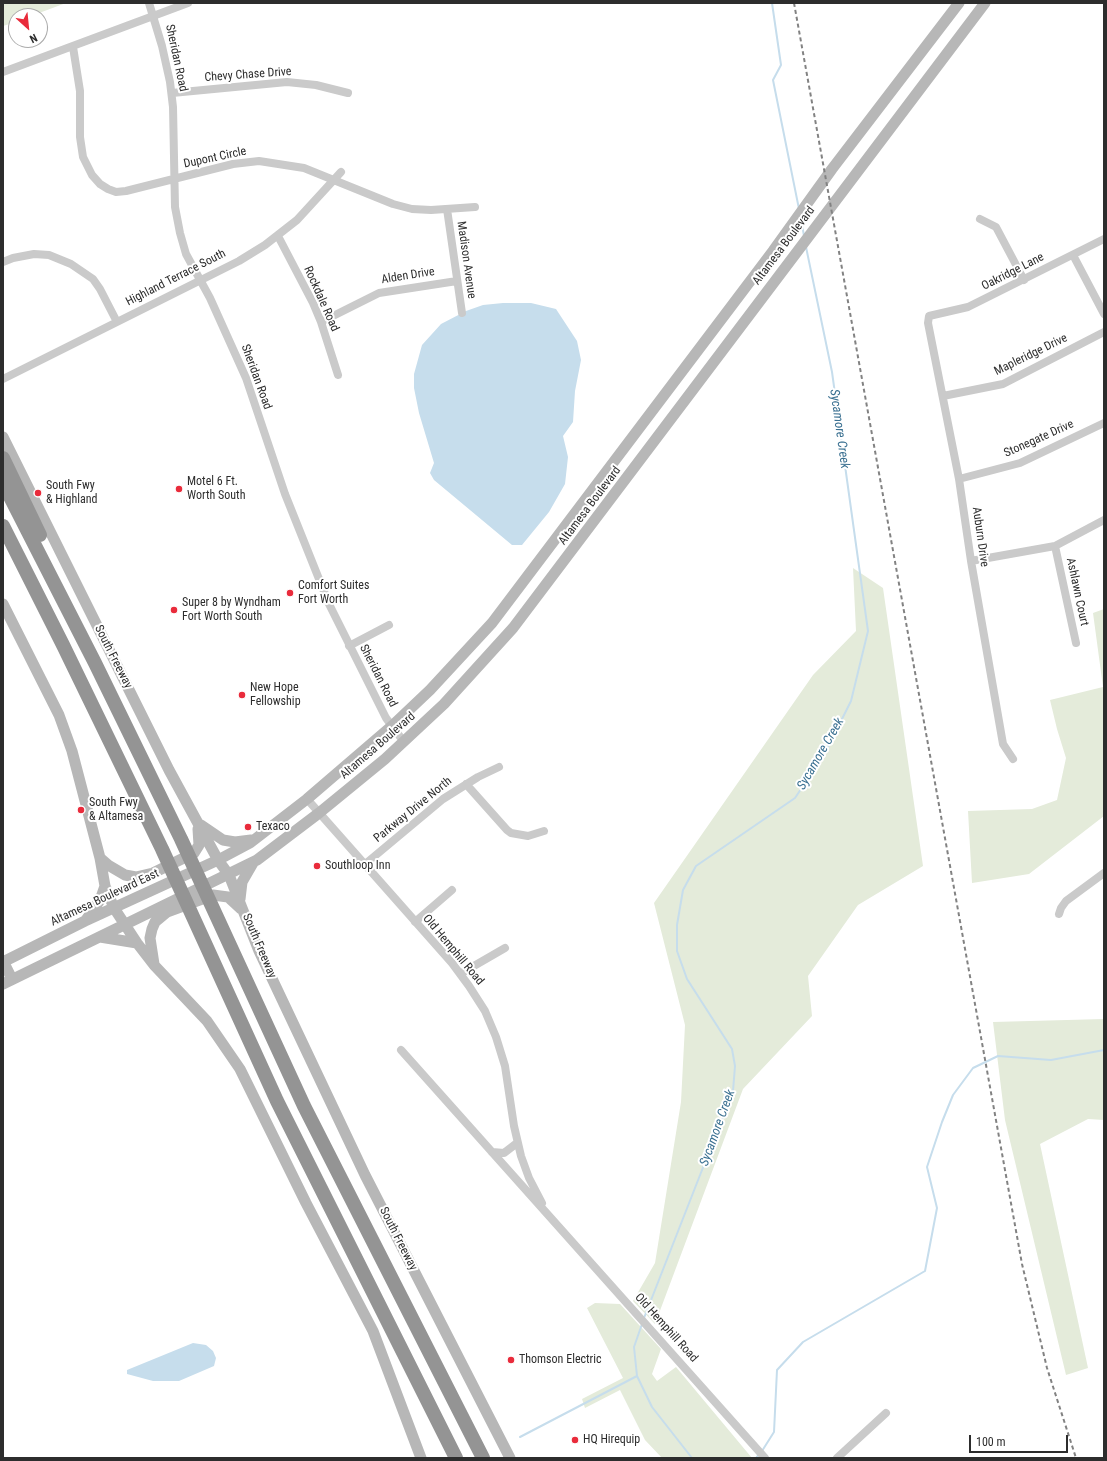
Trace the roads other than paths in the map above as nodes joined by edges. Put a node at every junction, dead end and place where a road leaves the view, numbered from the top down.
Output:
1 (149, 3) edge
2 (188, 3) edge
3 (959, 3) edge
4 (985, 3) edge
5 (153, 15) junction
6 (73, 46) junction
7 (3, 72) edge
8 (172, 93) junction
9 (348, 93) dead end
10 (341, 172) dead end
11 (174, 179) junction
12 (335, 180) junction
13 (474, 207) dead end
14 (447, 209) junction
15 (980, 219) dead end
16 (278, 236) junction
17 (1104, 239) edge
18 (1073, 255) junction
19 (3, 262) edge
20 (200, 280) junction
21 (1024, 280) junction
22 (457, 281) junction
23 (462, 313) dead end
24 (1104, 314) edge
25 (929, 316) joint
26 (117, 322) junction
27 (321, 322) junction
28 (1104, 332) edge
29 (338, 375) dead end
30 (3, 379) edge
31 (943, 396) junction
32 (1104, 423) edge
33 (3, 437) edge
34 (3, 458) edge
35 (959, 479) junction
36 (3, 483) edge
37 (1104, 520) edge
38 (3, 526) edge
39 (3, 530) edge
40 (1055, 546) junction
41 (971, 561) junction
42 (21, 562) junction
43 (3, 604) edge
44 (390, 625) dead end
45 (1076, 643) dead end
46 (349, 646) junction
47 (95, 663) junction
48 (392, 726) junction
49 (404, 742) junction
50 (1013, 759) dead end
51 (499, 767) dead end
52 (466, 784) junction
53 (307, 799) junction
54 (319, 814) junction
55 (196, 820) junction
56 (544, 831) dead end
57 (253, 840) junction
58 (100, 858) junction
59 (218, 860) junction
60 (254, 862) junction
61 (364, 865) junction
62 (1104, 873) edge
63 (229, 875) junction
64 (105, 886) junction
65 (452, 890) dead end
66 (240, 901) junction
67 (114, 908) junction
68 (1059, 914) dead end
69 (247, 918) junction
70 (85, 921) junction
71 (415, 922) junction
72 (123, 924) junction
73 (99, 936) junction
74 (137, 943) junction
75 (505, 948) dead end
76 (3, 962) edge
77 (154, 965) junction
78 (460, 974) junction
79 (8, 982) edge
80 (401, 1050) dead end
81 (517, 1143) junction
82 (492, 1152) junction
83 (548, 1215) junction
84 (886, 1413) dead end
85 (421, 1458) edge
86 (456, 1458) edge
87 (483, 1458) edge
88 (510, 1458) edge
89 (765, 1458) edge
90 (837, 1458) edge

1 - 5 street, Sheridan Road
2 - 5 street
3 - 48 main road, Altamesa Boulevard
4 - 49 main road, Altamesa Boulevard
5 - 6 street
5 - 8 street, Sheridan Road
6 - 7 street
6 - 11 street, Dupont Circle
8 - 9 street, Chevy Chase Drive
8 - 11 street, Sheridan Road
10 - 12 street, Highland Terrace South
11 - 12 street, Dupont Circle
11 - 20 street, Sheridan Road
12 - 14 street, Dupont Circle
12 - 16 street, Highland Terrace South
13 - 14 street, Dupont Circle
14 - 22 street, Madison Avenue
15 - 21 street
16 - 20 street, Highland Terrace South
16 - 27 street, Rockdale Road
17 - 18 street, Oakridge Lane
18 - 21 street, Oakridge Lane
18 - 24 street
19 - 26 street
20 - 26 street, Highland Terrace South
20 - 46 street, Sheridan Road
21 - 25 street, Oakridge Lane
22 - 23 street, Madison Avenue
22 - 27 street, Alden Drive
25 - 31 street, Auburn Drive
26 - 30 street, Highland Terrace South
27 - 29 street, Rockdale Road
28 - 31 street, Mapleridge Drive
31 - 35 street, Auburn Drive
32 - 35 street, Stonegate Drive
33 - 55 main road, South Freeway
34 - 47 highway
35 - 41 street, Auburn Drive
36 - 47 highway, South Freeway
37 - 40 street
38 - 42 highway
39 - 42 highway
40 - 41 street
40 - 45 street, Ashlawn Court
41 - 50 street, Auburn Drive
42 - 86 highway
43 - 58 main road
44 - 46 street
46 - 48 street, Sheridan Road
47 - 87 highway, South Freeway
48 - 49 street, Sheridan Road
48 - 53 main road, Altamesa Boulevard
49 - 54 main road, Altamesa Boulevard
51 - 52 street, Parkway Drive North
52 - 56 street
52 - 61 street, Parkway Drive North
53 - 54 street, Old Hemphill Road
53 - 57 main road, Altamesa Boulevard
54 - 60 main road, Altamesa Boulevard
54 - 61 street, Old Hemphill Road
55 - 57 main road
55 - 58 main road
55 - 59 main road, South Freeway
57 - 59 main road, Altamesa Boulevard
58 - 64 main road
59 - 63 main road, South Freeway
59 - 67 main road, Altamesa Boulevard East
60 - 63 main road, Altamesa Boulevard
60 - 66 main road
61 - 71 street, Old Hemphill Road
62 - 68 street
63 - 66 main road, South Freeway
63 - 72 main road, Altamesa Boulevard
64 - 67 main road
64 - 70 main road
65 - 71 street
66 - 69 main road, South Freeway
67 - 70 main road, Altamesa Boulevard East
67 - 72 main road
69 - 77 main road
69 - 88 main road, South Freeway
70 - 76 main road, Altamesa Boulevard East
71 - 78 street, Old Hemphill Road
72 - 73 main road
72 - 74 main road
73 - 74 main road
73 - 79 main road
74 - 77 main road
75 - 78 street
76 - 79 main road
77 - 85 main road
78 - 81 street, Old Hemphill Road
80 - 82 street, Old Hemphill Road
81 - 82 street
81 - 83 street, Old Hemphill Road
82 - 83 street, Old Hemphill Road
83 - 89 street, Old Hemphill Road
84 - 90 street

